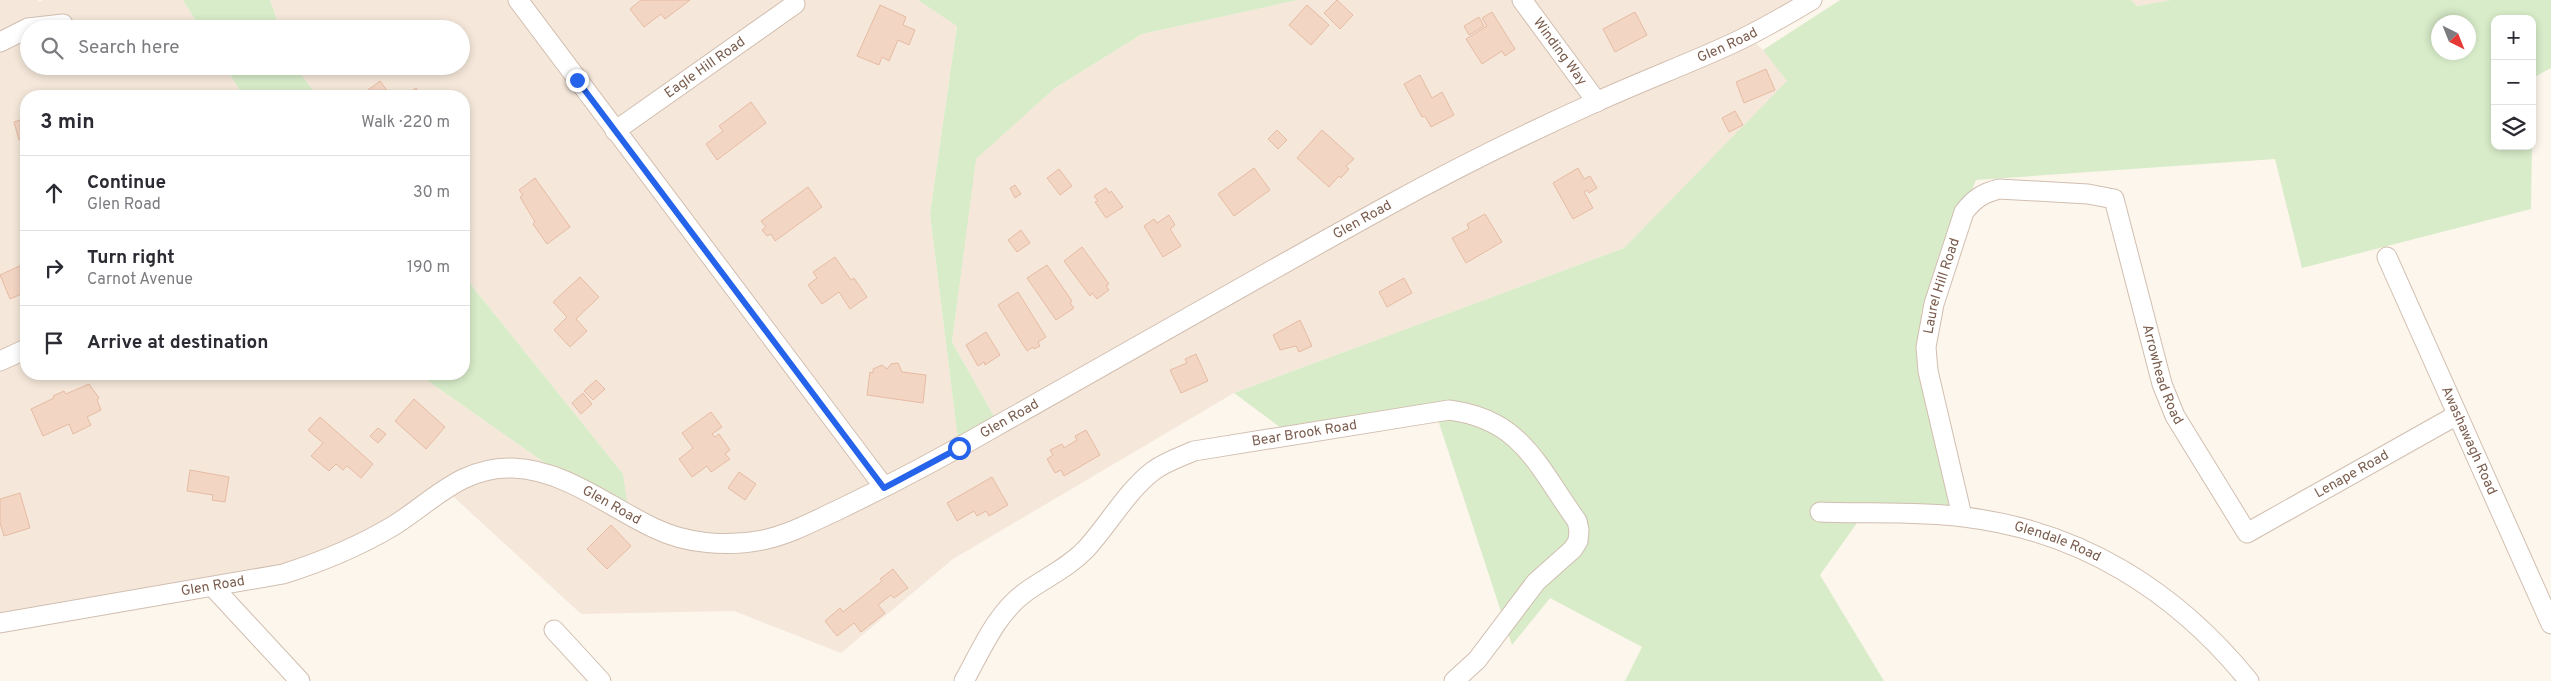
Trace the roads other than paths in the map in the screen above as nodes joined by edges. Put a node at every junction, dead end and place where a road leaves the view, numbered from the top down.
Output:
1 (518, 0) edge
2 (1522, 0) edge
3 (1812, 0) edge
4 (795, 4) dead end
5 (20, 32) edge
6 (0, 42) edge
7 (1597, 102) junction
8 (615, 131) junction
9 (2114, 199) joint
10 (2387, 257) dead end
11 (20, 352) edge
12 (0, 361) edge
13 (2457, 415) junction
14 (884, 488) junction
15 (1820, 512) dead end
16 (1962, 516) junction
17 (2247, 533) joint
18 (213, 587) junction
19 (0, 623) edge
20 (2551, 624) edge
21 (554, 630) dead end
22 (300, 681) edge
23 (601, 681) edge
24 (964, 681) edge
25 (1454, 681) edge
26 (2249, 681) edge

1 - 8 street
2 - 7 street, Winding Way
3 - 7 street, Glen Road
4 - 8 street, Eagle Hill Road
5 - 6 street
7 - 14 street, Glen Road
8 - 14 street
9 - 16 street, Laurel Hill Road
9 - 17 street, Arrowhead Road
10 - 13 street, Awashawagh Road
11 - 12 street
13 - 17 street, Lenape Road
13 - 20 street, Awashawagh Road
14 - 18 street, Glen Road
15 - 16 street, Glendale Road
16 - 26 street, Glendale Road
18 - 19 street, Glen Road
18 - 22 street
21 - 23 street
24 - 25 street, Bear Brook Road

